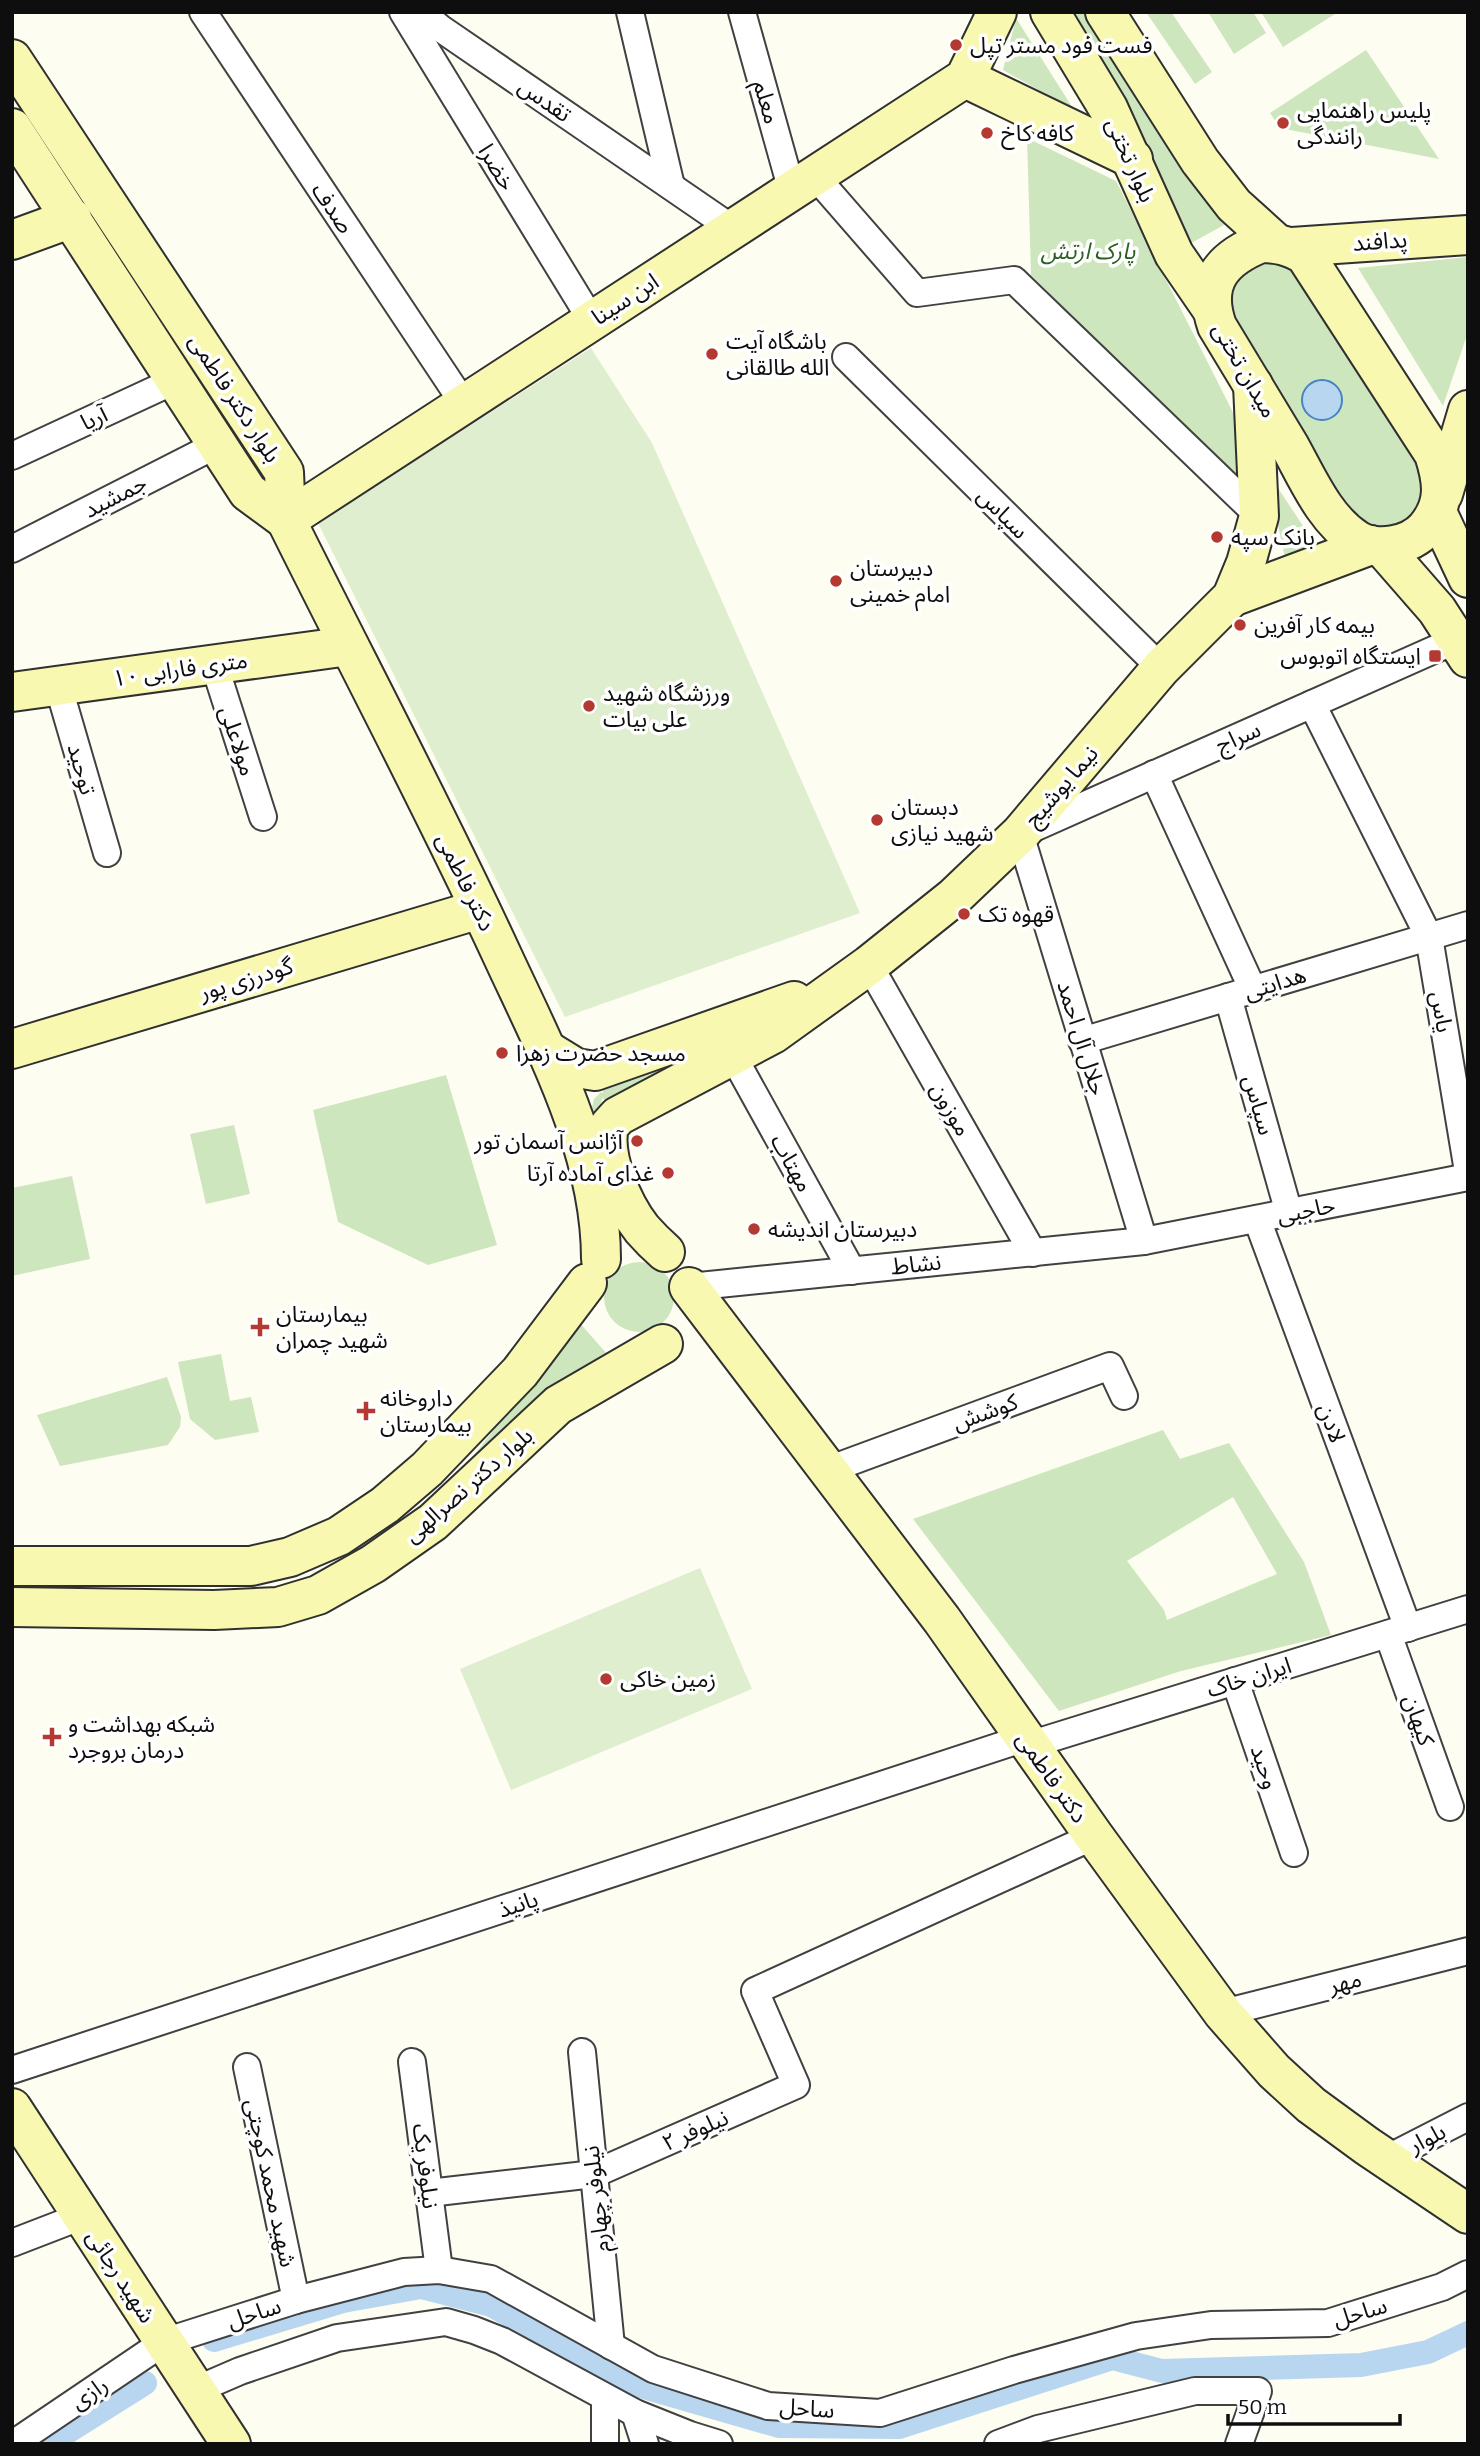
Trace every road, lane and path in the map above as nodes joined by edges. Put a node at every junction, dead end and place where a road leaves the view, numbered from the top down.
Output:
1 (203, 12) edge
2 (403, 12) edge
3 (421, 12) edge
4 (453, 12) edge
5 (630, 12) edge
6 (742, 12) edge
7 (997, 12) edge
8 (1050, 12) edge
9 (1105, 12) edge
10 (464, 44) junction
11 (12, 59) edge
12 (965, 78) junction
13 (12, 128) edge
14 (1133, 159) junction
15 (804, 183) junction
16 (671, 186) junction
17 (72, 218) junction
18 (733, 229) junction
19 (1468, 235) edge
20 (12, 240) edge
21 (1284, 245) junction
22 (1211, 308) junction
23 (592, 321) junction
24 (846, 357) dead end
25 (176, 380) junction
26 (1253, 385) junction
27 (464, 404) junction
28 (1468, 410) edge
29 (218, 444) junction
30 (12, 456) edge
31 (1440, 504) junction
32 (1259, 516) junction
33 (286, 520) junction
34 (1377, 546) junction
35 (12, 548) edge
36 (1468, 578) edge
37 (1232, 597) junction
38 (349, 646) junction
39 (1462, 649) edge
40 (214, 664) junction
41 (1161, 668) junction
42 (58, 685) junction
43 (12, 692) edge
44 (1312, 704) junction
45 (1154, 774) junction
46 (263, 817) dead end
47 (1020, 834) junction
48 (107, 853) dead end
49 (480, 909) junction
50 (1468, 925) edge
51 (1429, 937) junction
52 (855, 975) junction
53 (1241, 994) junction
54 (1083, 1041) junction
55 (12, 1049) edge
56 (545, 1049) junction
57 (733, 1056) junction
58 (1468, 1171) edge
59 (1468, 1177) edge
60 (1289, 1213) junction
61 (1257, 1219) junction
62 (1144, 1241) junction
63 (665, 1252) junction
64 (1033, 1253) junction
65 (594, 1271) junction
66 (852, 1271) junction
67 (690, 1287) junction
68 (663, 1344) junction
69 (1124, 1396) dead end
70 (427, 1469) junction
71 (828, 1469) junction
72 (455, 1502) junction
73 (12, 1566) edge
74 (12, 1606) edge
75 (1468, 1609) edge
76 (1398, 1630) junction
77 (1235, 1681) junction
78 (1027, 1741) junction
79 (1450, 1807) dead end
80 (1094, 1836) junction
81 (1294, 1853) dead end
82 (1468, 1951) edge
83 (1223, 2013) junction
84 (582, 2052) dead end
85 (412, 2062) dead end
86 (247, 2067) dead end
87 (12, 2070) edge
88 (12, 2108) edge
89 (1468, 2117) edge
90 (1386, 2159) junction
91 (594, 2174) junction
92 (429, 2193) junction
93 (1468, 2214) edge
94 (82, 2216) junction
95 (12, 2243) edge
96 (439, 2270) junction
97 (1468, 2274) edge
98 (296, 2300) junction
99 (164, 2342) junction
100 (611, 2346) junction
101 (196, 2390) junction
102 (605, 2398) junction
103 (635, 2413) junction
104 (1042, 2436) edge
105 (13, 2444) edge
106 (231, 2444) edge
107 (605, 2444) edge
108 (645, 2444) edge
109 (719, 2444) edge
110 (998, 2444) edge
111 (1239, 2444) edge

1 - 27 street, صدف
2 - 23 street, خضرا
3 - 10 street, تقدس
4 - 10 street
5 - 16 street
6 - 15 street, معلم
7 - 12 street
8 - 14 street, بلوار تختی
9 - 21 street
10 - 16 street, تقدس
11 - 33 street, بلوار دکتر فاطمی
12 - 14 street
12 - 15 street, ابن سینا
13 - 17 street, بلوار دکتر فاطمی
14 - 22 street, بلوار تختی
15 - 18 street, ابن سینا
15 - 32 street
16 - 18 street, تقدس
17 - 20 street
17 - 25 street, بلوار دکتر فاطمی
18 - 23 street, ابن سینا
19 - 21 street, پدافند
21 - 22 street, میدان تختی
21 - 31 street
22 - 26 street, میدان تختی
23 - 27 street, ابن سینا
24 - 41 street, سپاس
25 - 29 street, بلوار دکتر فاطمی
25 - 30 street, آریا
26 - 32 street, نیما یوشیج
26 - 34 street, میدان تختی
27 - 33 street, ابن سینا
28 - 31 street
29 - 33 street, بلوار دکتر فاطمی
29 - 35 street, جمشید
31 - 34 street
31 - 36 street
32 - 37 street, نیما یوشیج
33 - 38 street, دکتر فاطمی
34 - 37 street, نیما یوشیج
34 - 39 street
37 - 41 street, نیما یوشیج
38 - 40 street, ۱۰ متری فارابی
38 - 49 street, دکتر فاطمی
39 - 44 street, سراج
40 - 42 street, ۱۰ متری فارابی
40 - 46 street, مولاعلی
41 - 47 street, نیما یوشیج
42 - 43 street, ۱۰ متری فارابی
42 - 48 street, توحید
44 - 45 street, سراج
44 - 51 street, یاس
45 - 47 street, سراج
45 - 53 street, سپاس
47 - 52 street, نیما یوشیج
47 - 54 street, جلال آل احمد
49 - 55 street, گودرزی پور
49 - 56 street, دکتر فاطمی
50 - 51 street, هدایتی
51 - 53 street, هدایتی
51 - 58 street, یاس
52 - 56 street, نیما یوشیج
52 - 57 street, نیما یوشیج
52 - 64 street, موزون
53 - 54 street, هدایتی
53 - 60 street, سپاس
54 - 62 street, جلال آل احمد
56 - 65 street, دکتر فاطمی
57 - 63 street, نیما یوشیج
57 - 66 street, مهتاب
59 - 60 street, حاجبی
60 - 61 street, حاجبی
61 - 62 street, حاجبی
61 - 76 street, لادن
62 - 64 street, نشاط
63 - 65 street
63 - 67 street
64 - 66 street, نشاط
65 - 68 street
65 - 70 street, بلوار دکتر نصرالهی
66 - 67 street, نشاط
67 - 68 street
67 - 71 street, دکتر فاطمی
68 - 72 street, بلوار دکتر نصرالهی
69 - 71 street, کوشش
70 - 72 street
70 - 73 street, بلوار دکتر نصرالهی
71 - 78 street, دکتر فاطمی
72 - 74 street, بلوار دکتر نصرالهی
75 - 76 street, ایران خاک
76 - 77 street, ایران خاک
76 - 79 street, کیهان
77 - 78 street, ایران خاک
77 - 81 street, وحید
78 - 80 street, دکتر فاطمی
78 - 87 street, پانیذ
80 - 83 street, دکتر فاطمی
80 - 91 street, نیلوفر ۲
82 - 83 street, مهر
83 - 90 street, دکتر فاطمی
84 - 91 street, نیلوفر چهارم
85 - 92 street, نیلوفر یک
86 - 98 street, شهید محمد کوچتی
88 - 94 street, شهید رجائی
89 - 90 street, بلوار
90 - 93 street, دکتر فاطمی
91 - 92 street, نیلوفر ۲
91 - 100 street, نیلوفر چهارم
92 - 96 street, نیلوفر یک
94 - 95 street
94 - 99 street, شهید رجائی
96 - 98 street, ساحل
96 - 100 street, ساحل
97 - 100 street, ساحل
98 - 99 street, ساحل
99 - 101 street, شهید رجائی
99 - 105 street, رازی
101 - 102 street
101 - 106 street, شهید رجائی
102 - 103 street
102 - 107 street
103 - 108 street
103 - 109 street
104 - 110 street
104 - 111 street

